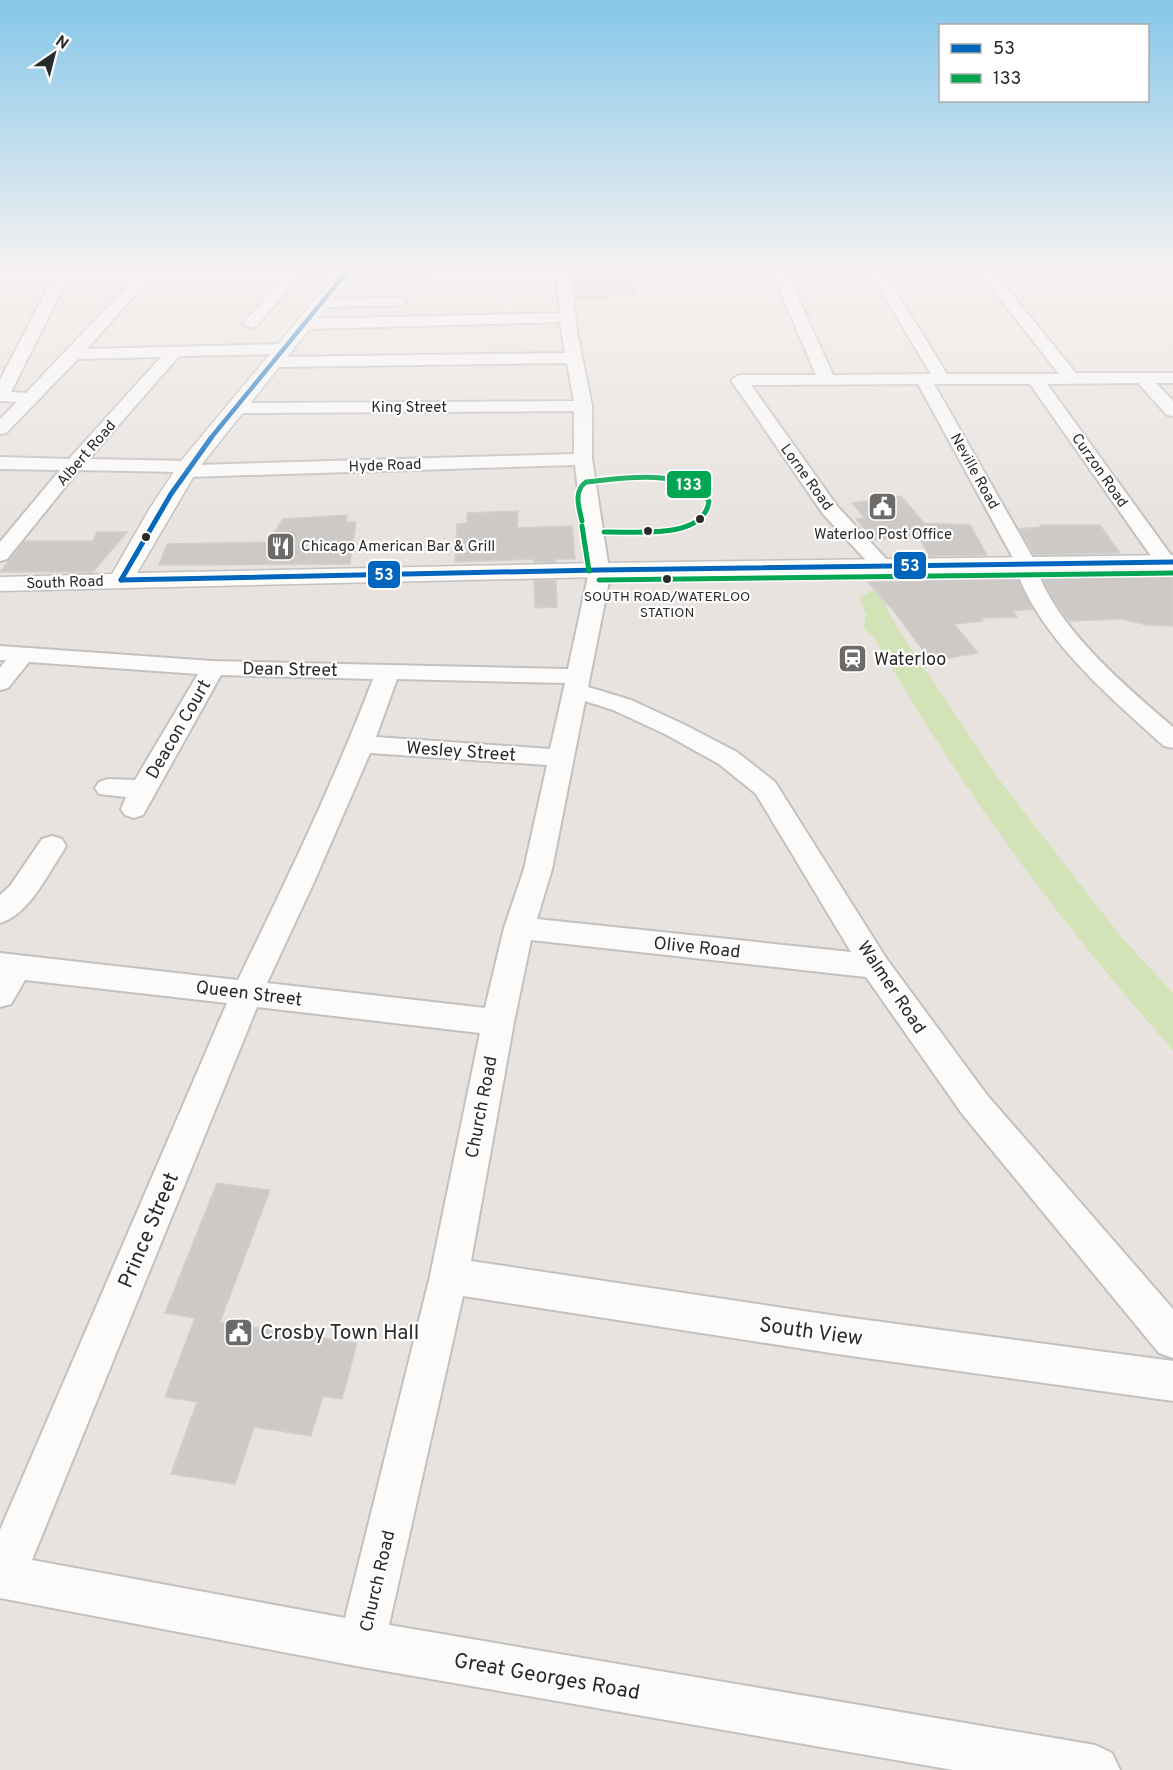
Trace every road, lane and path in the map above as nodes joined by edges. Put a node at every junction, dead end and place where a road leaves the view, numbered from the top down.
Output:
1 (23, 352) edge
2 (76, 352) edge
3 (285, 352) edge
4 (573, 352) edge
5 (814, 352) edge
6 (919, 352) edge
7 (1050, 352) edge
8 (173, 353) junction
9 (74, 354) junction
10 (281, 356) junction
11 (574, 358) junction
12 (1142, 378) junction
13 (1173, 378) edge
14 (933, 379) junction
15 (1035, 379) junction
16 (1072, 379) junction
17 (827, 380) junction
18 (28, 398) junction
19 (583, 405) junction
20 (235, 408) junction
21 (1173, 411) edge
22 (0, 429) edge
23 (583, 459) junction
24 (0, 463) edge
25 (74, 465) junction
26 (188, 469) junction
27 (0, 555) edge
28 (1169, 562) edge
29 (1024, 564) junction
30 (883, 567) junction
31 (599, 570) junction
32 (121, 580) junction
33 (0, 584) edge
34 (12, 653) edge
35 (213, 668) junction
36 (388, 671) junction
37 (578, 683) junction
38 (0, 684) edge
39 (1173, 711) edge
40 (1147, 717) junction
41 (1173, 740) edge
42 (361, 744) junction
43 (562, 758) junction
44 (108, 788) dead end
45 (52, 846) dead end
46 (0, 912) edge
47 (519, 928) junction
48 (9, 966) edge
49 (875, 966) junction
50 (247, 993) junction
51 (0, 995) edge
52 (498, 1022) junction
53 (449, 1276) junction
54 (1173, 1339) edge
55 (1173, 1381) edge
56 (2, 1576) edge
57 (362, 1644) junction
58 (1095, 1770) edge

1 - 18 street
2 - 9 street
3 - 10 street
4 - 11 street, Church Road
5 - 17 street
6 - 14 street, Neville Road
7 - 16 street
8 - 9 street
8 - 10 street
8 - 25 street, Albert Road
9 - 18 street
10 - 11 street
10 - 20 street
11 - 19 street, Church Road
12 - 13 street
12 - 16 street
12 - 21 street
14 - 15 street
14 - 17 street
14 - 29 street, Neville Road
15 - 16 street
15 - 28 street, Curzon Road
17 - 30 street, Lorne Road
18 - 22 street
19 - 20 street, King Street
19 - 23 street, Church Road
20 - 26 street
23 - 26 street, Hyde Road
23 - 31 street, Church Road
24 - 25 street, Hyde Road
25 - 26 street, Hyde Road
25 - 27 street, Albert Road
26 - 32 street
28 - 29 street, South Road
29 - 30 street, South Road
29 - 40 street, Neville Road
30 - 31 street, South Road
31 - 32 street, South Road
31 - 37 street, Church Road
32 - 33 street, South Road
34 - 35 street, Dean Street
34 - 38 street
35 - 36 street, Dean Street
35 - 44 street, Deacon Court
36 - 37 street, Dean Street
36 - 42 street
37 - 43 street, Church Road
37 - 49 street, Walmer Road
39 - 40 street
40 - 41 street, Neville Road
42 - 43 street, Wesley Street
42 - 50 street, Prince Street
43 - 47 street, Church Road
45 - 46 street
47 - 49 street, Olive Road
47 - 52 street, Church Road
48 - 50 street, Queen Street
48 - 51 street
49 - 54 street, Walmer Road
50 - 52 street, Queen Street
50 - 56 street, Prince Street
52 - 53 street, Church Road
53 - 55 street, South View
53 - 57 street, Church Road
56 - 57 street, Great Georges Road
57 - 58 street, Great Georges Road

